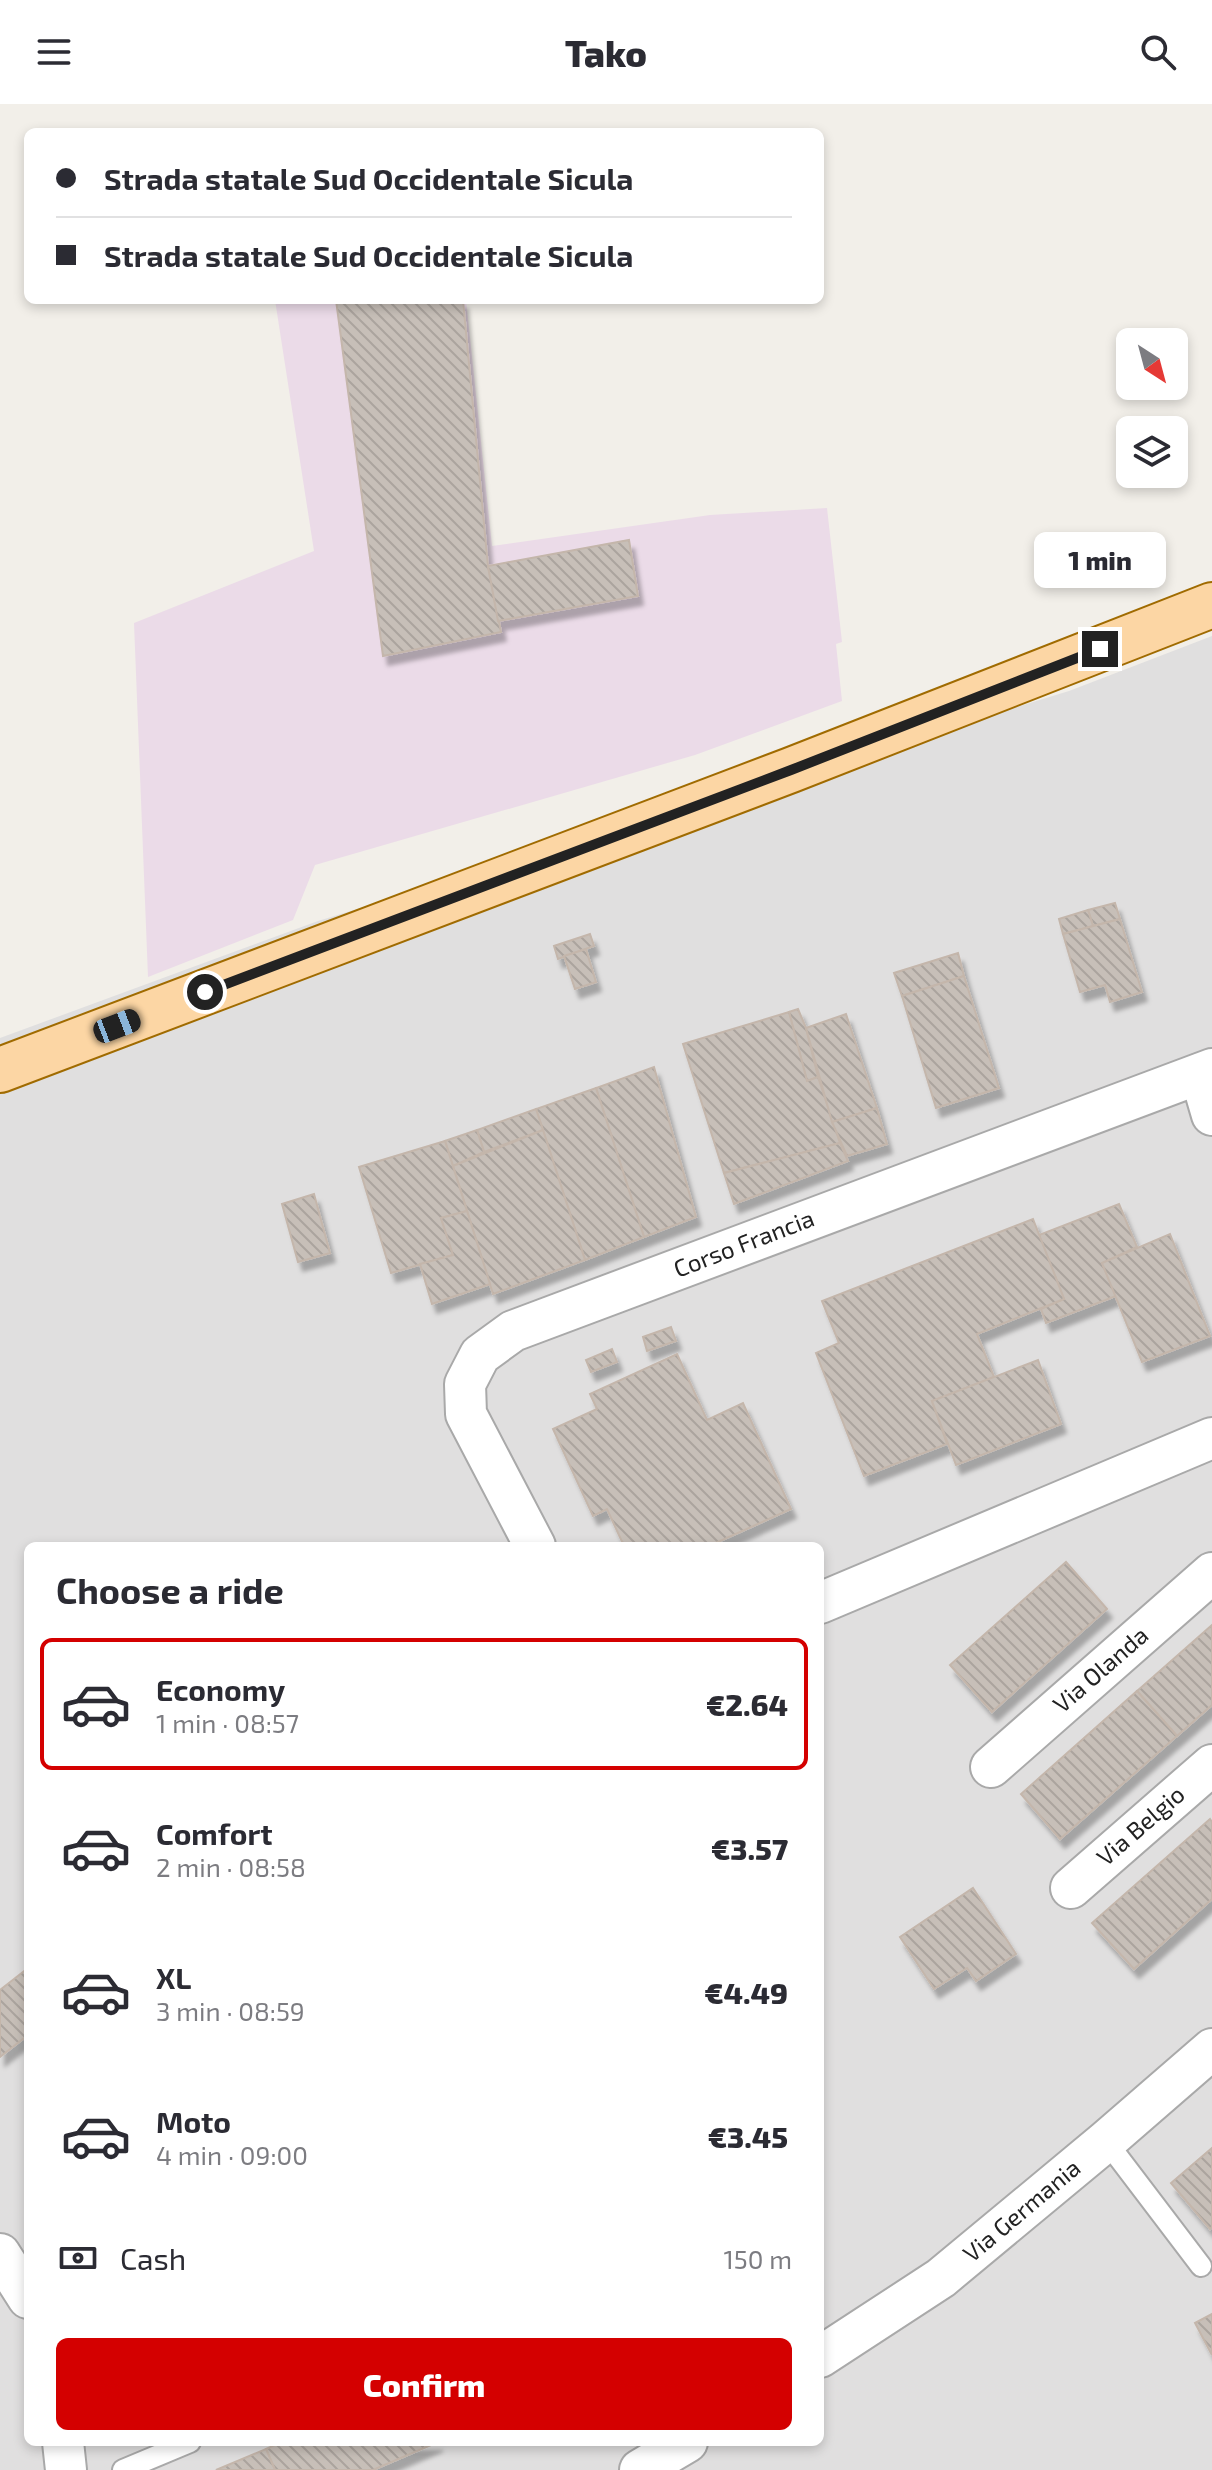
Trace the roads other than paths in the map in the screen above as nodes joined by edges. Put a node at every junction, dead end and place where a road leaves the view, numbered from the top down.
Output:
1 (1212, 605) edge
2 (0, 1070) edge
3 (1206, 1071) edge
4 (1212, 1115) edge
5 (1212, 1438) edge
6 (533, 1542) edge
7 (1212, 1573) edge
8 (824, 1601) edge
9 (1212, 1765) edge
10 (991, 1767) dead end
11 (1071, 1888) dead end
12 (1212, 2049) edge
13 (1106, 2141) junction
14 (1201, 2266) dead end
15 (824, 2354) edge
16 (63, 2446) edge
17 (180, 2446) edge
18 (680, 2446) edge
19 (66, 2470) edge
20 (123, 2470) edge
21 (640, 2470) edge

1 - 2 main road
3 - 4 street
3 - 6 street, Corso Francia
5 - 8 street
7 - 10 street, Via Olanda
9 - 11 street, Via Belgio
12 - 13 street, Via Germania
13 - 14 lane
13 - 15 street, Via Germania
16 - 19 street
17 - 20 lane
18 - 21 street

